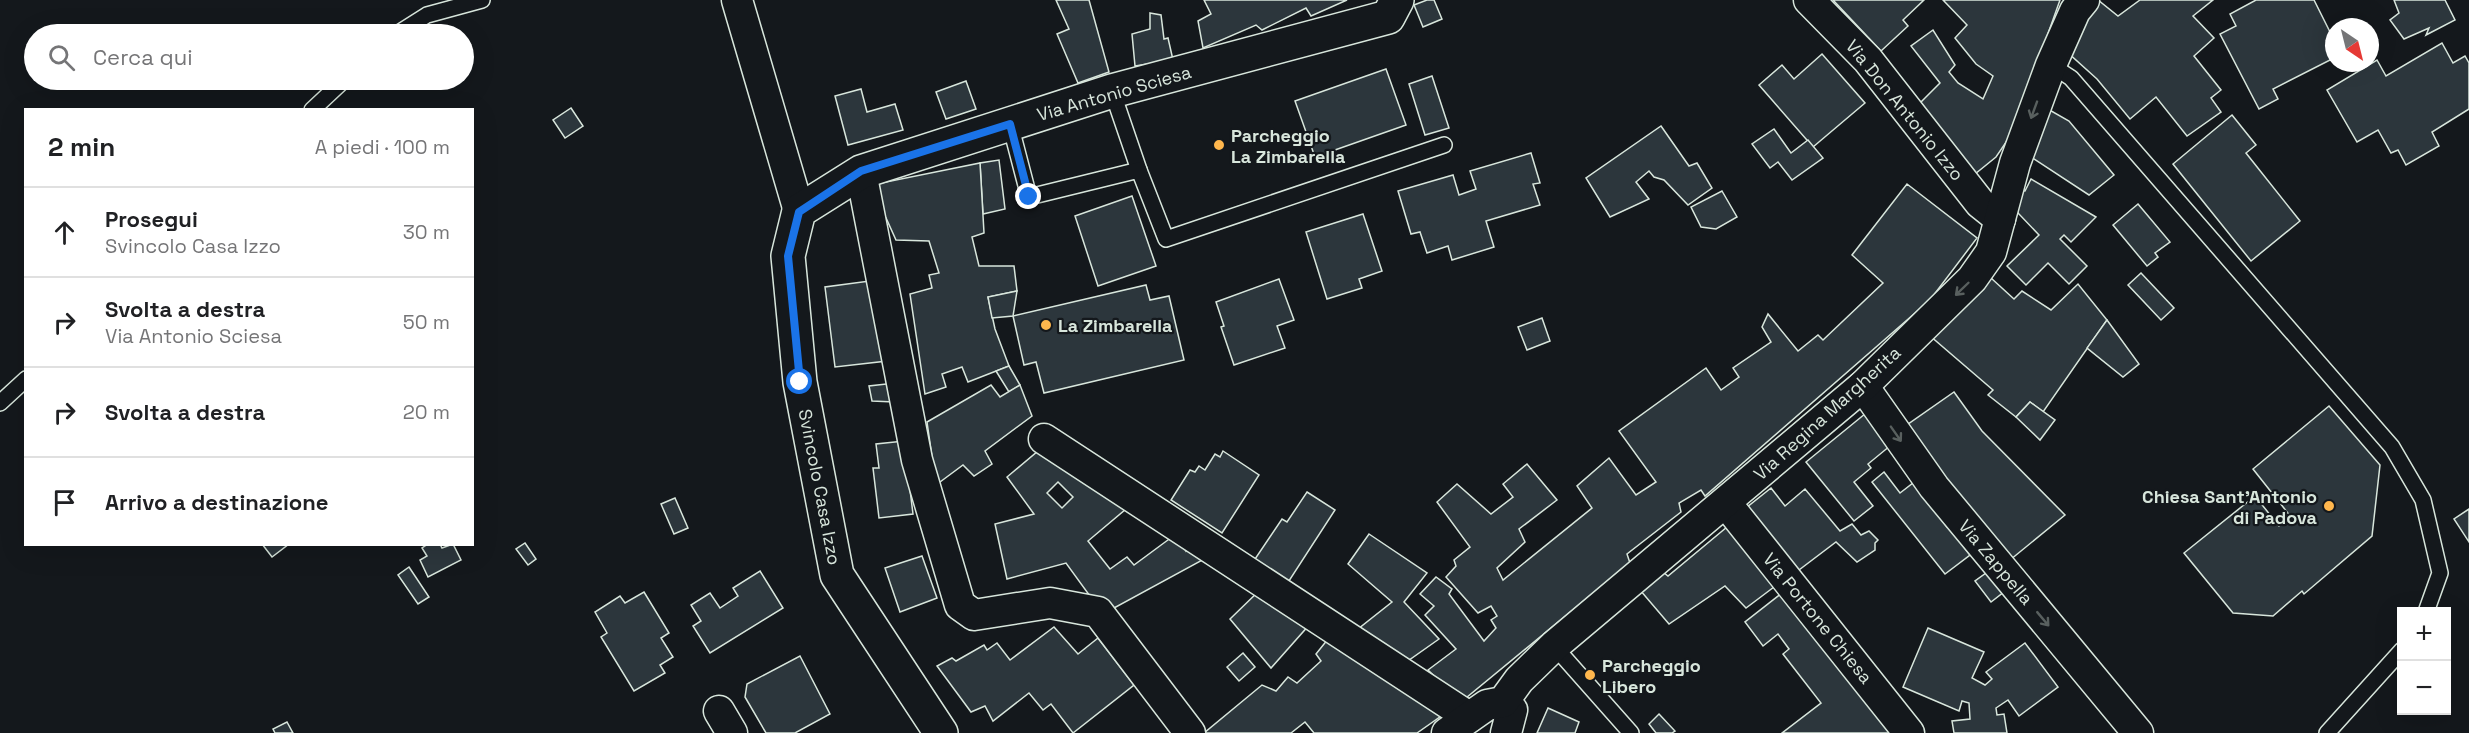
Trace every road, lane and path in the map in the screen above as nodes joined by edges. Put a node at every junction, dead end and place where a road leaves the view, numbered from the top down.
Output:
1 (482, 0) edge
2 (737, 0) edge
3 (1397, 0) edge
4 (1809, 0) edge
5 (2084, 0) edge
6 (413, 24) edge
7 (2051, 65) junction
8 (333, 90) edge
9 (1112, 92) junction
10 (314, 108) edge
11 (1010, 124) junction
12 (1444, 145) dead end
13 (1139, 170) junction
14 (861, 171) junction
15 (799, 212) junction
16 (2000, 219) junction
17 (24, 381) edge
18 (1863, 386) junction
19 (0, 404) edge
20 (1044, 440) dead end
21 (1726, 502) junction
22 (2428, 607) edge
23 (1554, 646) junction
24 (2397, 656) edge
25 (1503, 702) junction
26 (1458, 725) edge
27 (941, 733) edge
28 (1190, 733) edge
29 (1506, 733) edge
30 (1631, 733) edge
31 (1910, 733) edge
32 (2138, 733) edge
33 (2327, 733) edge

1 - 6 lane
2 - 15 street
3 - 9 street, Via Antonio Sciesa
4 - 16 street, Via Don Antonio Izzo
5 - 7 street, Via Regina Margherita
7 -> 16 street, Via Regina Margherita
7 - 22 lane
8 - 10 lane
9 - 11 street, Via Antonio Sciesa
9 - 13 lane
11 - 13 lane
11 - 14 street, Via Antonio Sciesa
12 - 13 lane
14 - 15 street, Via Antonio Sciesa
14 - 28 street
15 - 27 street, Svincolo Casa Izzo
16 -> 18 street, Via Regina Margherita
17 - 19 lane
18 - 21 street, Via Regina Margherita
18 -> 32 street, Via Zappella
20 - 26 street
21 - 23 street, Via Regina Margherita
21 - 31 street, Via Portone Chiesa
23 - 25 street, Via Regina Margherita
23 - 30 lane
24 - 33 lane
25 - 26 street
25 - 29 street

